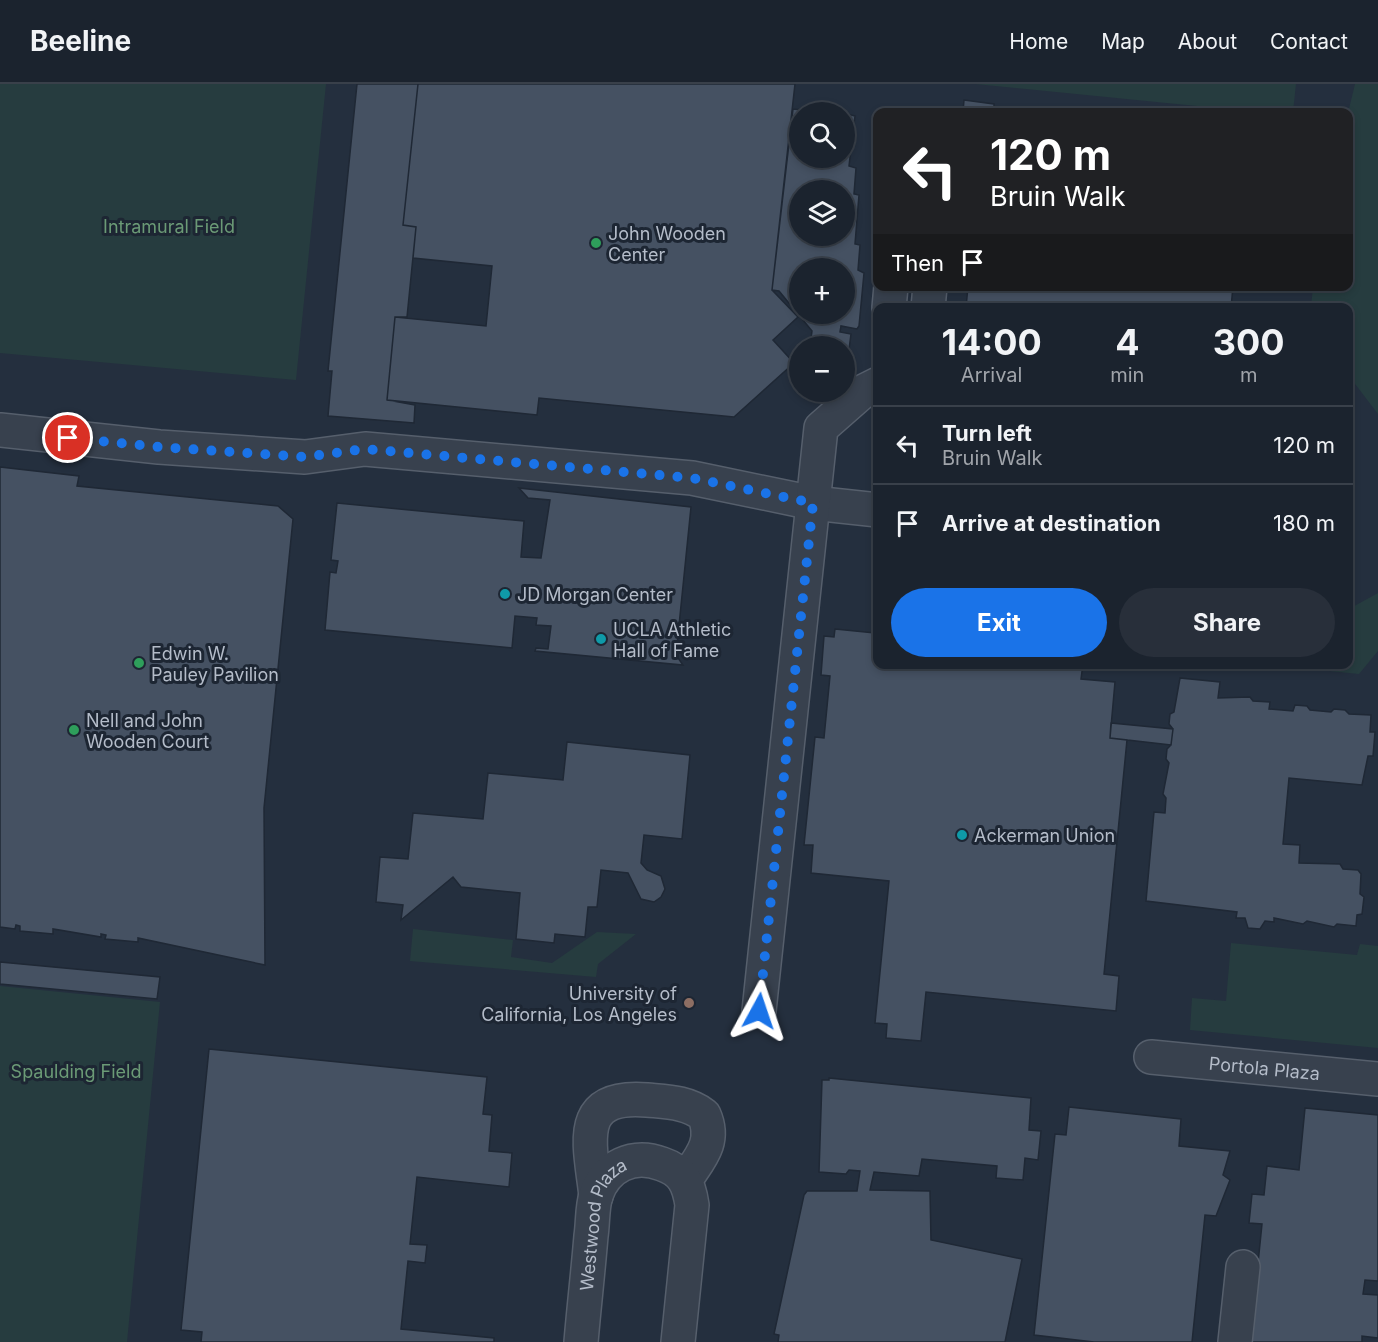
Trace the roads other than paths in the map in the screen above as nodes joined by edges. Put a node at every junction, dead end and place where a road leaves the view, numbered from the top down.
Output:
1 (873, 386) edge
2 (0, 430) edge
3 (813, 503) junction
4 (873, 509) edge
5 (759, 1011) dead end
6 (1151, 1057) dead end
7 (1378, 1079) edge
8 (686, 1179) junction
9 (596, 1196) junction
10 (1243, 1267) dead end
11 (581, 1342) edge
12 (678, 1342) edge
13 (1235, 1342) edge

1 - 3 street
2 - 3 street
3 - 4 street
3 - 5 street
6 - 7 street, Portola Plaza
8 - 9 street, Westwood Plaza
8 - 9 street
8 - 12 street
9 - 11 street, Westwood Plaza
10 - 13 street

